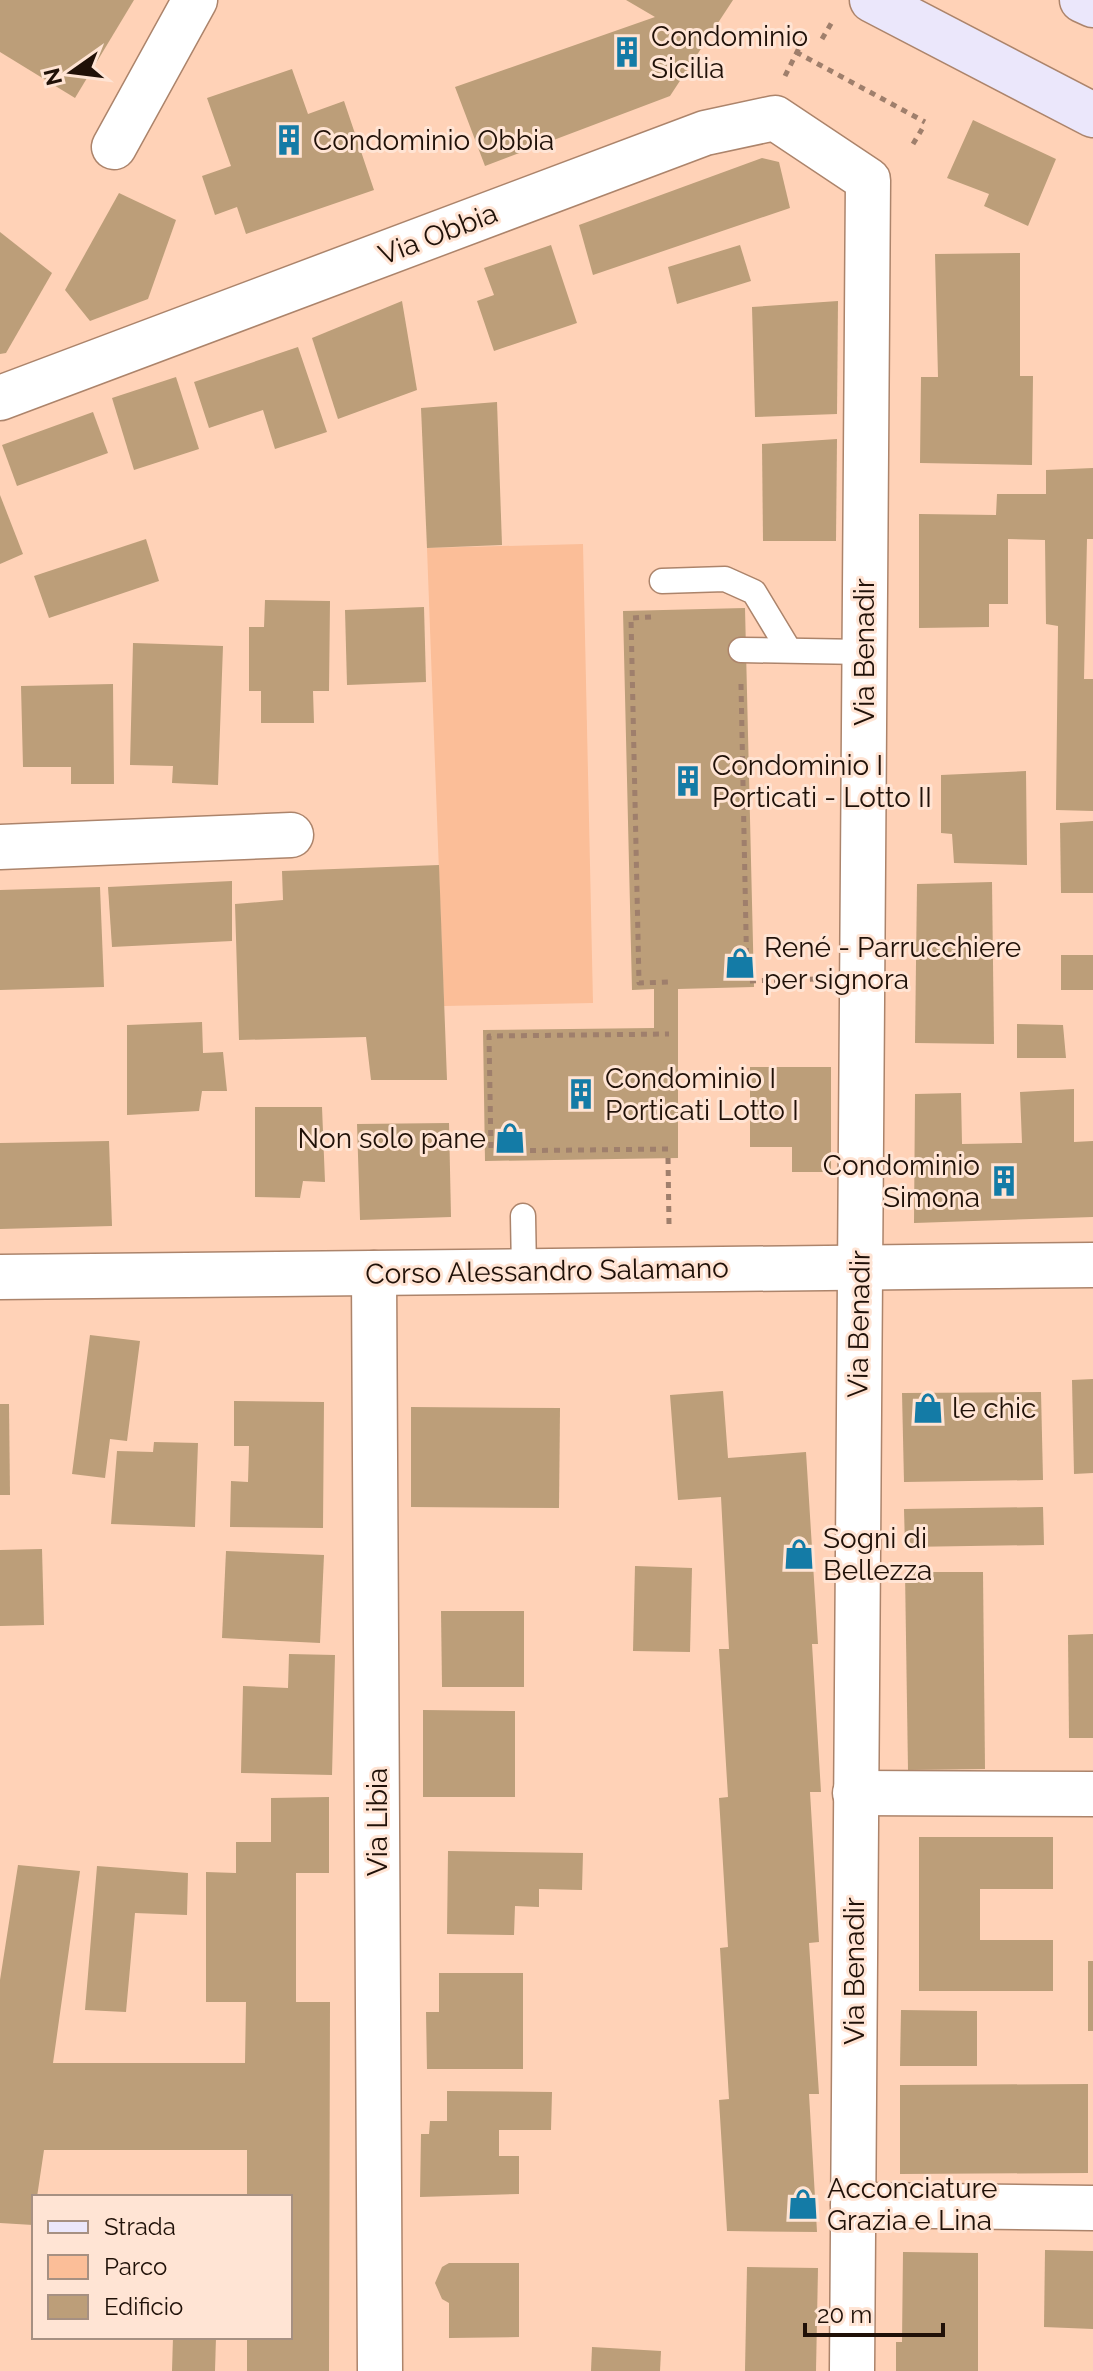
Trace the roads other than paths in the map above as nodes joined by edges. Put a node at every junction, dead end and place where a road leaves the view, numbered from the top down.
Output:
1 (195, 0) edge
2 (872, 0) edge
3 (1082, 0) edge
4 (1093, 5) edge
5 (1093, 115) edge
6 (114, 147) dead end
7 (868, 180) joint
8 (0, 398) edge
9 (662, 581) dead end
10 (741, 650) road end
11 (789, 650) junction
12 (864, 652) junction
13 (291, 835) dead end
14 (0, 847) edge
15 (523, 1216) dead end
16 (1093, 1265) edge
17 (860, 1267) junction
18 (524, 1271) junction
19 (374, 1273) junction
20 (0, 1277) edge
21 (855, 1793) junction
22 (1093, 1794) edge
23 (853, 2205) junction
24 (1093, 2208) edge
25 (380, 2371) edge
26 (852, 2371) edge

1 - 6 street
2 - 5 main road
3 - 4 main road
7 - 8 street, Via Obbia
7 - 12 street, Via Benadir
9 - 11 lane
10 - 11 lane
11 - 12 lane
12 - 17 street, Via Benadir
13 - 14 street
15 - 18 lane
16 - 17 street, Corso Alessandro Salamano
17 - 18 street, Corso Alessandro Salamano
17 - 21 street, Via Benadir
18 - 19 street, Corso Alessandro Salamano
19 - 20 street, Corso Alessandro Salamano
19 - 25 street, Via Libia
21 - 22 street
21 - 23 street, Via Benadir
23 - 24 street
23 - 26 street, Via Benadir

